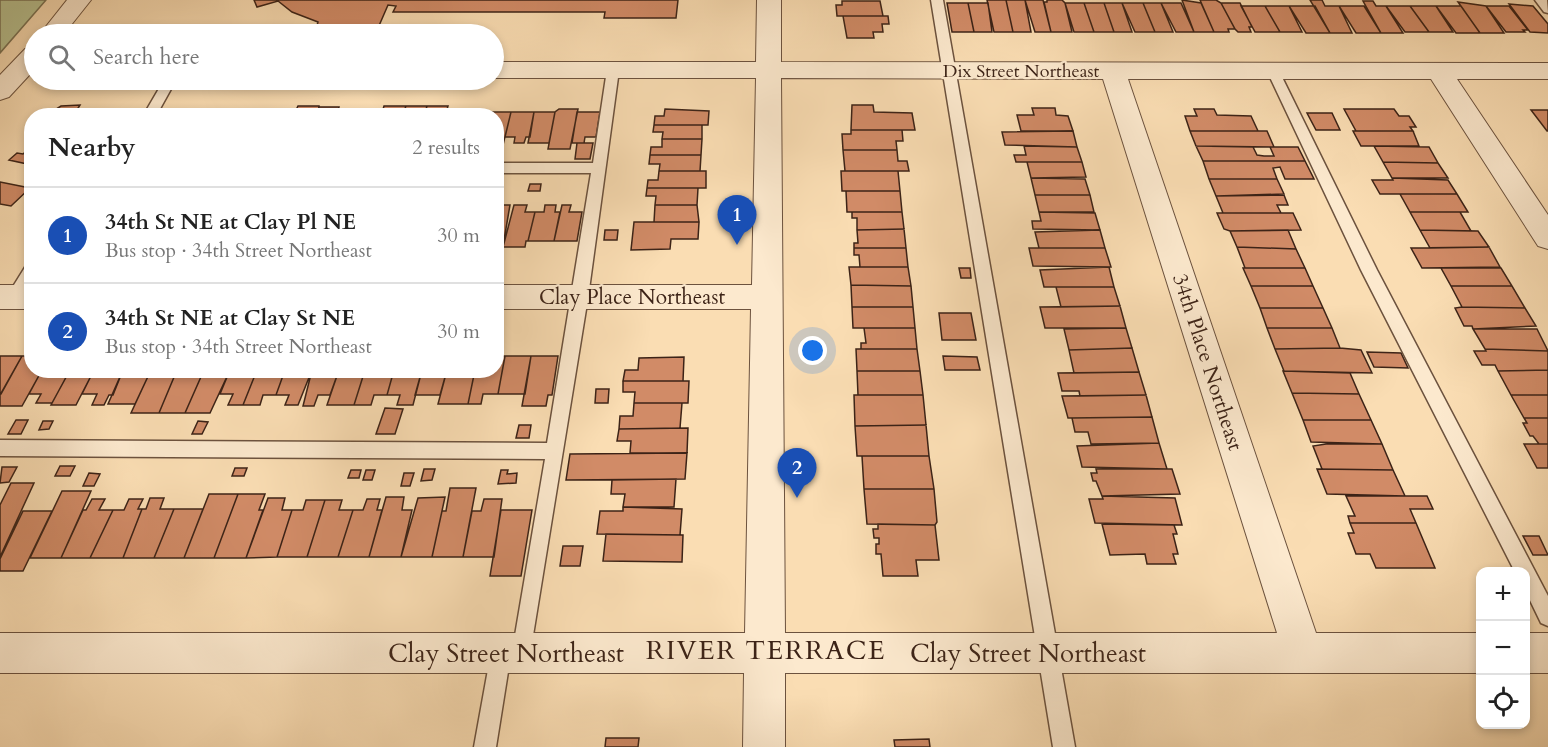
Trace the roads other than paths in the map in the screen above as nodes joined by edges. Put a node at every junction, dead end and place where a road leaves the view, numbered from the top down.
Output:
1 (80, 0) edge
2 (769, 0) edge
3 (937, 0) edge
4 (1541, 0) edge
5 (1548, 9) edge
6 (60, 24) edge
7 (24, 70) edge
8 (504, 70) edge
9 (613, 70) junction
10 (769, 70) junction
11 (948, 71) junction
12 (1113, 71) junction
13 (1273, 71) junction
14 (1439, 71) junction
15 (1548, 71) edge
16 (164, 90) edge
17 (0, 91) edge
18 (154, 108) edge
19 (504, 168) edge
20 (597, 168) junction
21 (1548, 238) edge
22 (24, 282) edge
23 (15, 297) edge
24 (504, 297) edge
25 (580, 297) junction
26 (767, 297) junction
27 (0, 448) edge
28 (555, 451) junction
29 (1522, 567) edge
30 (1530, 582) edge
31 (1548, 616) edge
32 (0, 653) edge
33 (512, 653) junction
34 (764, 653) junction
35 (1048, 653) junction
36 (1303, 653) junction
37 (1476, 653) edge
38 (1530, 653) edge
39 (1548, 653) edge
40 (484, 747) edge
41 (764, 747) edge
42 (1064, 747) edge

1 - 6 street
2 - 10 street
3 - 11 lane
4 - 5 lane
7 - 17 street
8 - 9 street, Dix Street Northeast
9 - 10 street, Dix Street Northeast
9 - 20 lane
10 - 11 street, Dix Street Northeast
10 - 26 street
11 - 12 street, Dix Street Northeast
11 - 35 lane
12 - 13 street, Dix Street Northeast
12 - 36 street, 34th Place Northeast
13 - 14 street, Dix Street Northeast
13 - 29 lane
14 - 15 street, Dix Street Northeast
14 - 21 street
16 - 18 lane
19 - 20 lane
20 - 25 lane
22 - 23 lane
24 - 25 street, Clay Place Northeast
25 - 26 street, Clay Place Northeast
25 - 28 lane
26 - 34 street
27 - 28 lane
28 - 33 lane
30 - 31 lane
32 - 33 street, Clay Street Northeast
33 - 34 street, Clay Street Northeast
33 - 40 lane
34 - 35 street, Clay Street Northeast
34 - 41 street
35 - 36 street, Clay Street Northeast
35 - 42 lane
36 - 37 street, Clay Street Northeast
38 - 39 street

